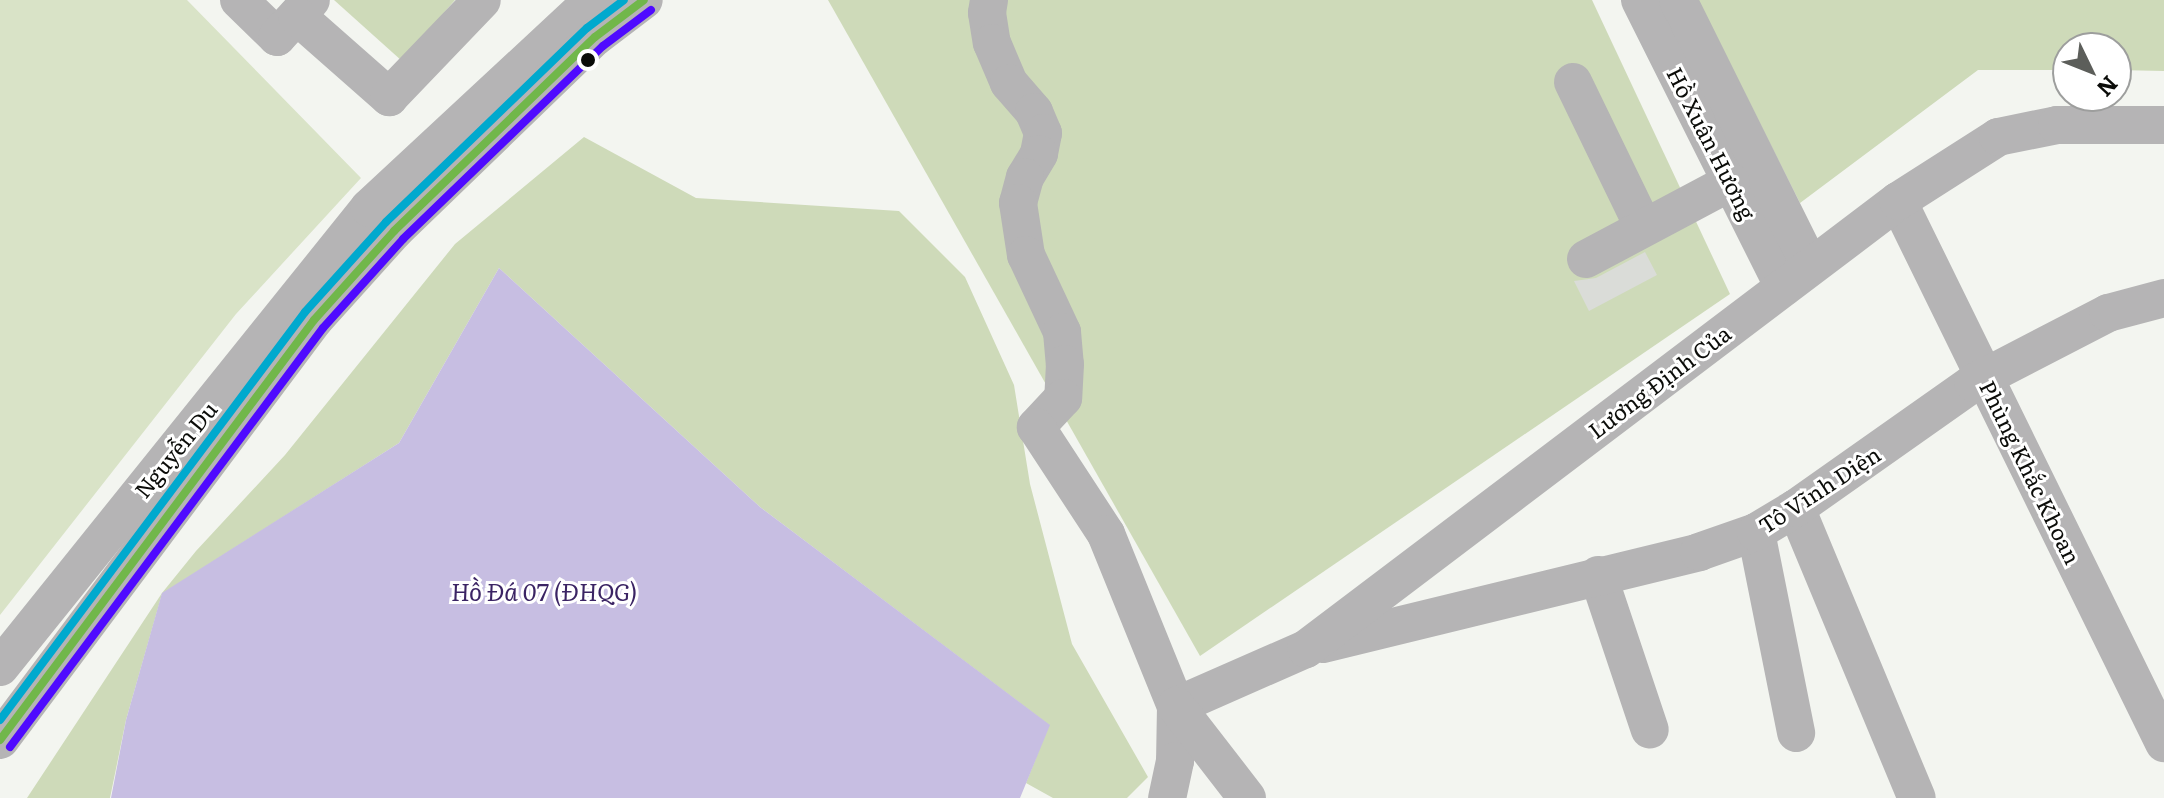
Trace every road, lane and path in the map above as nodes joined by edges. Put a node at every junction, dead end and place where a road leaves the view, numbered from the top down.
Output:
1 (239, 0) edge
2 (482, 0) edge
3 (644, 0) edge
4 (989, 0) edge
5 (1640, 0) edge
6 (1678, 0) edge
7 (577, 5) edge
8 (304, 8) edge
9 (1573, 82) dead end
10 (2164, 125) edge
11 (1731, 182) junction
12 (1898, 201) junction
13 (1644, 228) junction
14 (1586, 259) dead end
15 (1797, 276) junction
16 (2164, 298) edge
17 (1984, 377) junction
18 (1796, 508) junction
19 (1756, 532) junction
20 (1598, 575) junction
21 (1306, 649) junction
22 (0, 667) edge
23 (1176, 706) junction
24 (1650, 730) dead end
25 (1796, 733) dead end
26 (0, 740) edge
27 (2164, 743) edge
28 (1167, 798) edge
29 (1247, 798) edge
30 (1917, 798) edge

1 - 8 street
2 - 8 street
3 - 26 street, Nguyễn Du
4 - 23 street
5 - 11 street, Hồ Xuân Hương
6 - 15 street, Hồ Xuân Hương
7 - 22 street, Nguyễn Du
9 - 13 street
10 - 12 street, Lương Định Của
11 - 13 street
11 - 15 street, Hồ Xuân Hương
12 - 15 street, Lương Định Của
12 - 17 street, Phùng Khắc Khoan
13 - 14 street
15 - 21 street, Lương Định Của
16 - 17 street, Tô Vĩnh Diện
17 - 18 street, Tô Vĩnh Diện
17 - 27 street, Phùng Khắc Khoan
18 - 19 street, Tô Vĩnh Diện
18 - 30 street
19 - 20 street, Tô Vĩnh Diện
19 - 25 street
20 - 21 street, Tô Vĩnh Diện
20 - 24 street
21 - 23 street, Lương Định Của
23 - 28 street
23 - 29 street

